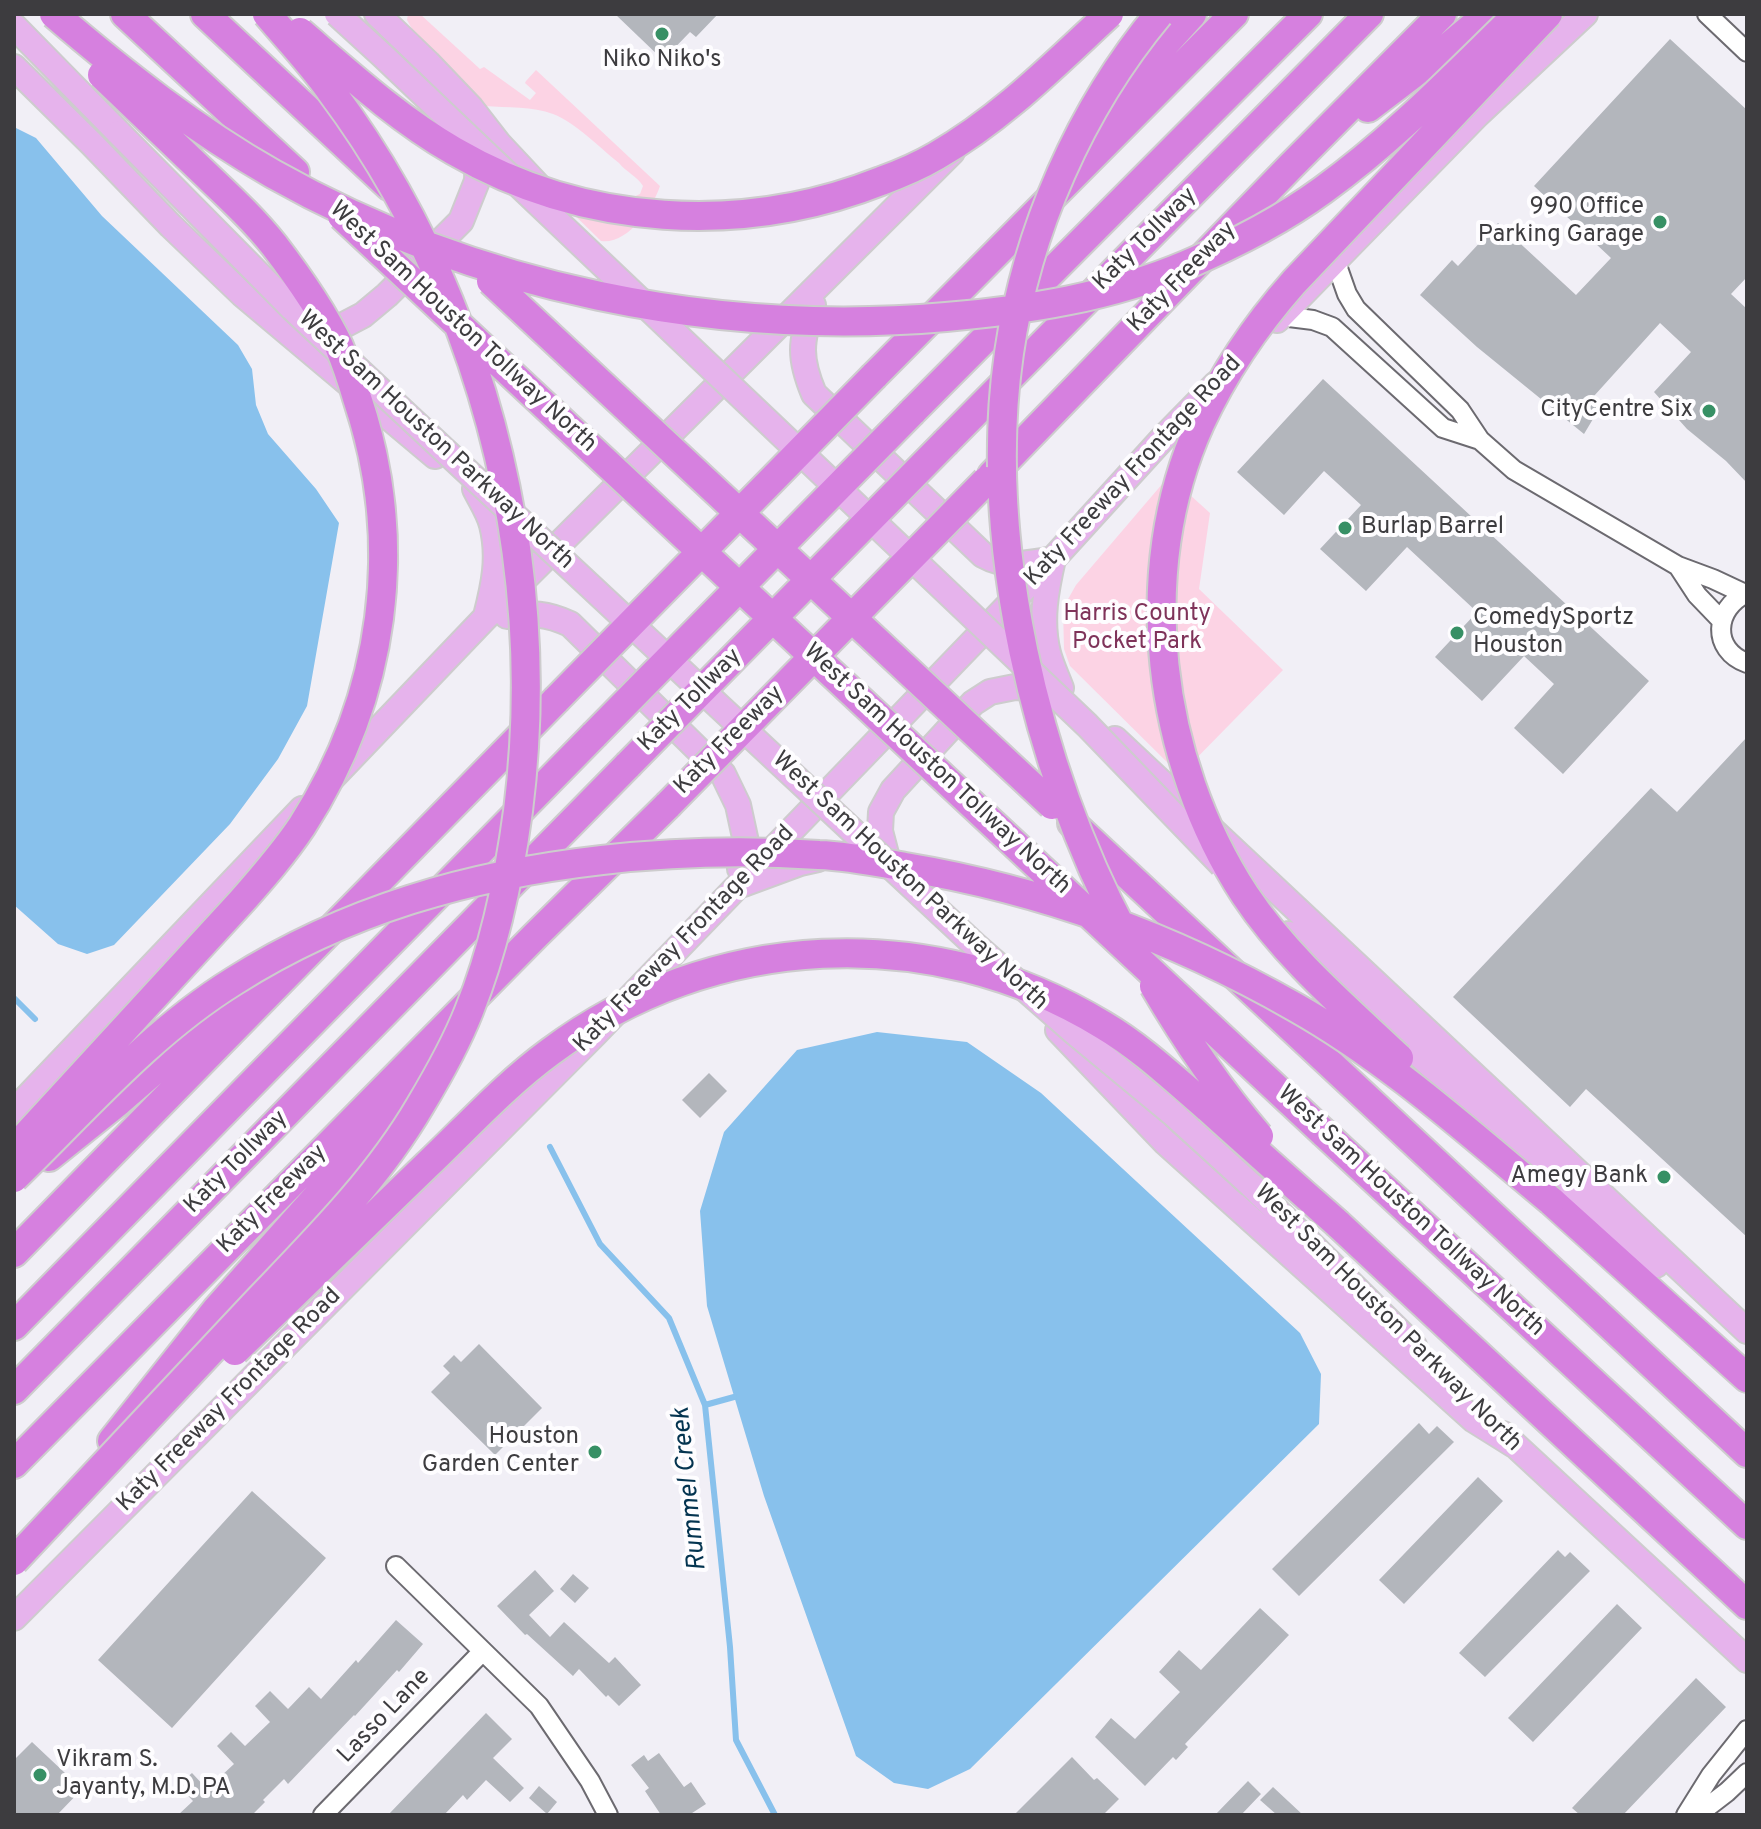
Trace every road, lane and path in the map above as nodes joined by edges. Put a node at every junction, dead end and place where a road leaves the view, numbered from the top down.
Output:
1 (37, 14) edge
2 (54, 14) edge
3 (125, 14) edge
4 (205, 14) edge
5 (267, 14) edge
6 (280, 14) edge
7 (337, 14) edge
8 (377, 14) edge
9 (1091, 14) edge
10 (1109, 14) edge
11 (1159, 14) edge
12 (1192, 14) edge
13 (1234, 14) edge
14 (1308, 14) edge
15 (1369, 14) edge
16 (1442, 14) edge
17 (1488, 14) edge
18 (1518, 14) edge
19 (1548, 14) edge
20 (1585, 14) edge
21 (1707, 14) edge
22 (14, 26) edge
23 (1747, 52) edge
24 (14, 67) edge
25 (471, 108) junction
26 (1291, 166) junction
27 (1335, 260) junction
28 (830, 275) junction
29 (964, 285) junction
30 (242, 294) junction
31 (1281, 316) junction
32 (669, 317) junction
33 (729, 375) junction
34 (1480, 440) junction
35 (475, 489) junction
36 (556, 547) junction
37 (1053, 559) junction
38 (1678, 566) junction
39 (1746, 594) edge
40 (485, 618) junction
41 (1722, 621) junction
42 (991, 623) junction
43 (1747, 663) edge
44 (1061, 688) junction
45 (826, 795) junction
46 (887, 858) junction
47 (393, 866) junction
48 (736, 887) junction
49 (535, 936) junction
50 (14, 1111) edge
51 (14, 1149) edge
52 (14, 1178) edge
53 (14, 1185) edge
54 (1551, 1201) junction
55 (1338, 1224) junction
56 (14, 1253) edge
57 (14, 1326) edge
58 (1747, 1333) edge
59 (1747, 1378) edge
60 (14, 1390) edge
61 (1514, 1445) junction
62 (1747, 1453) edge
63 (14, 1464) edge
64 (1747, 1525) edge
65 (14, 1563) edge
66 (396, 1566) dead end
67 (1747, 1605) edge
68 (14, 1618) edge
69 (482, 1652) junction
70 (1747, 1660) edge
71 (1747, 1730) edge
72 (1747, 1773) edge
73 (323, 1815) edge
74 (608, 1815) edge
75 (1686, 1815) edge
76 (1697, 1815) edge

1 - 51 highway, bridge
2 - 18 highway, bridge
3 - 64 highway, West Sam Houston Tollway North, bridge
4 - 62 highway, bridge
5 - 65 highway, bridge
6 - 10 highway, bridge
7 - 58 main road, bridge
8 - 25 main road
9 - 28 main road
11 - 55 highway, bridge
12 - 29 highway
13 - 29 highway
14 - 57 highway, Katy Tollway, bridge
15 - 60 highway, Katy Tollway, bridge
16 - 26 highway, Katy Freeway
17 - 26 highway
19 - 54 highway, bridge
20 - 27 main road, Katy Freeway Frontage Road
21 - 23 street
22 - 61 main road, West Sam Houston Parkway North, bridge
24 - 30 main road
25 - 30 main road
25 - 32 main road
26 - 49 highway, Katy Freeway, bridge
27 - 31 main road, Katy Freeway Frontage Road
27 - 34 street
28 - 32 main road
28 - 33 main road
28 - 37 main road
29 - 47 highway, bridge
30 - 35 main road
31 - 34 street
31 - 37 main road, Katy Freeway Frontage Road
32 - 33 main road
33 - 36 main road
33 - 42 main road
34 - 38 street
35 - 36 main road
35 - 40 main road
36 - 40 main road
36 - 45 main road
37 - 42 main road, Katy Freeway Frontage Road
37 - 44 main road
38 - 39 street
38 - 41 street
39 - 41 street
40 - 48 main road
40 - 50 main road
41 - 43 street
42 - 44 main road
42 - 45 main road, Katy Freeway Frontage Road
44 - 46 main road
44 - 58 main road
45 - 46 main road
45 - 48 main road, Katy Freeway Frontage Road
46 - 48 main road
46 - 61 main road
47 - 53 highway
47 - 56 highway
48 - 68 main road, Katy Freeway Frontage Road
49 - 63 highway, Katy Freeway
49 - 65 highway
52 - 54 highway, bridge
54 - 59 highway
55 - 65 highway, bridge
55 - 67 highway
61 - 70 main road, West Sam Houston Parkway North
66 - 69 street
69 - 73 street, Lasso Lane
69 - 74 street
71 - 75 street
72 - 76 street

